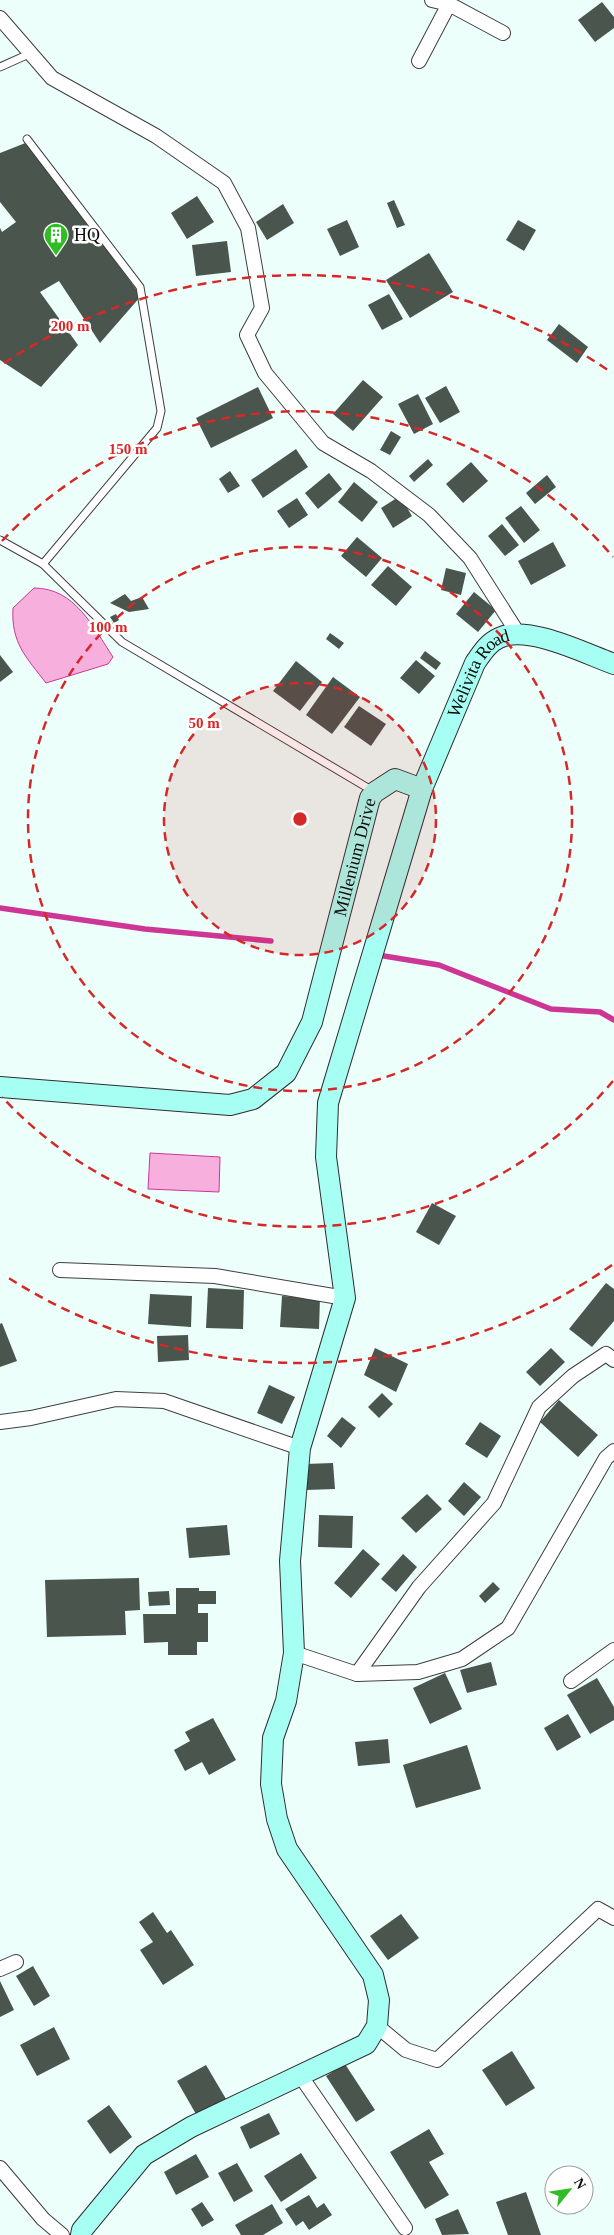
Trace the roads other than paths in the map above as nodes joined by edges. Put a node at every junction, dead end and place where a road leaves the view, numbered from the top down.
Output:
1 (432, 0) edge
2 (449, 4) junction
3 (0, 18) edge
4 (503, 32) dead end
5 (29, 54) junction
6 (419, 61) dead end
7 (0, 67) edge
8 (27, 139) dead end
9 (0, 540) edge
10 (43, 564) junction
11 (519, 635) junction
12 (614, 664) edge
13 (422, 789) junction
14 (375, 792) junction
15 (0, 1087) edge
16 (60, 1270) dead end
17 (346, 1298) junction
18 (614, 1360) edge
19 (0, 1422) edge
20 (300, 1448) junction
21 (614, 1451) edge
22 (614, 1650) edge
23 (294, 1653) junction
24 (357, 1674) junction
25 (571, 1681) dead end
26 (614, 1918) edge
27 (16, 1962) dead end
28 (0, 1969) edge
29 (377, 2026) junction
30 (300, 2075) junction
31 (0, 2168) edge
32 (405, 2228) dead end
33 (62, 2235) edge
34 (81, 2235) edge

1 - 2 street
2 - 4 street
2 - 6 street
3 - 5 street
5 - 7 lane
5 - 11 street
8 - 10 lane
9 - 10 lane, Millenium Drive
10 - 14 lane, Millenium Drive
11 - 12 street, Welivita Road
11 - 13 street, Welivita Road
13 - 14 street
13 - 17 street, Welivita Road
14 - 15 street, Millenium Drive
16 - 17 street
17 - 20 street
18 - 24 street
19 - 20 street
20 - 23 street
21 - 24 street
22 - 25 street
23 - 24 street
23 - 29 street
26 - 29 street
27 - 28 street
29 - 30 street
30 - 32 street
30 - 34 street
31 - 33 street

